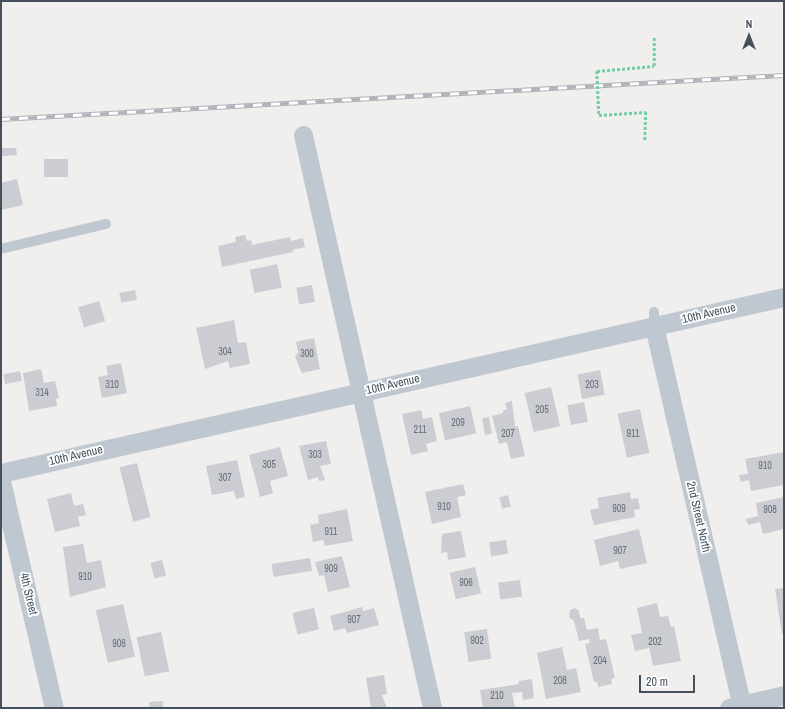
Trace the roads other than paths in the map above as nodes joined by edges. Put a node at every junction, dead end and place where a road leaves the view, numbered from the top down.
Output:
1 (303, 135) dead end
2 (106, 224) dead end
3 (1, 249) edge
4 (784, 297) edge
5 (654, 319) junction
6 (362, 393) junction
7 (1, 473) edge
8 (1, 481) edge
9 (784, 695) edge
10 (738, 707) edge
11 (54, 708) edge
12 (432, 708) edge

1 - 6 street
2 - 3 lane
4 - 5 street, 10th Avenue
5 - 6 street, 10th Avenue
5 - 10 street, 2nd Street North
6 - 7 street, 10th Avenue
6 - 12 street
8 - 11 street, 4th Street
9 - 10 street

